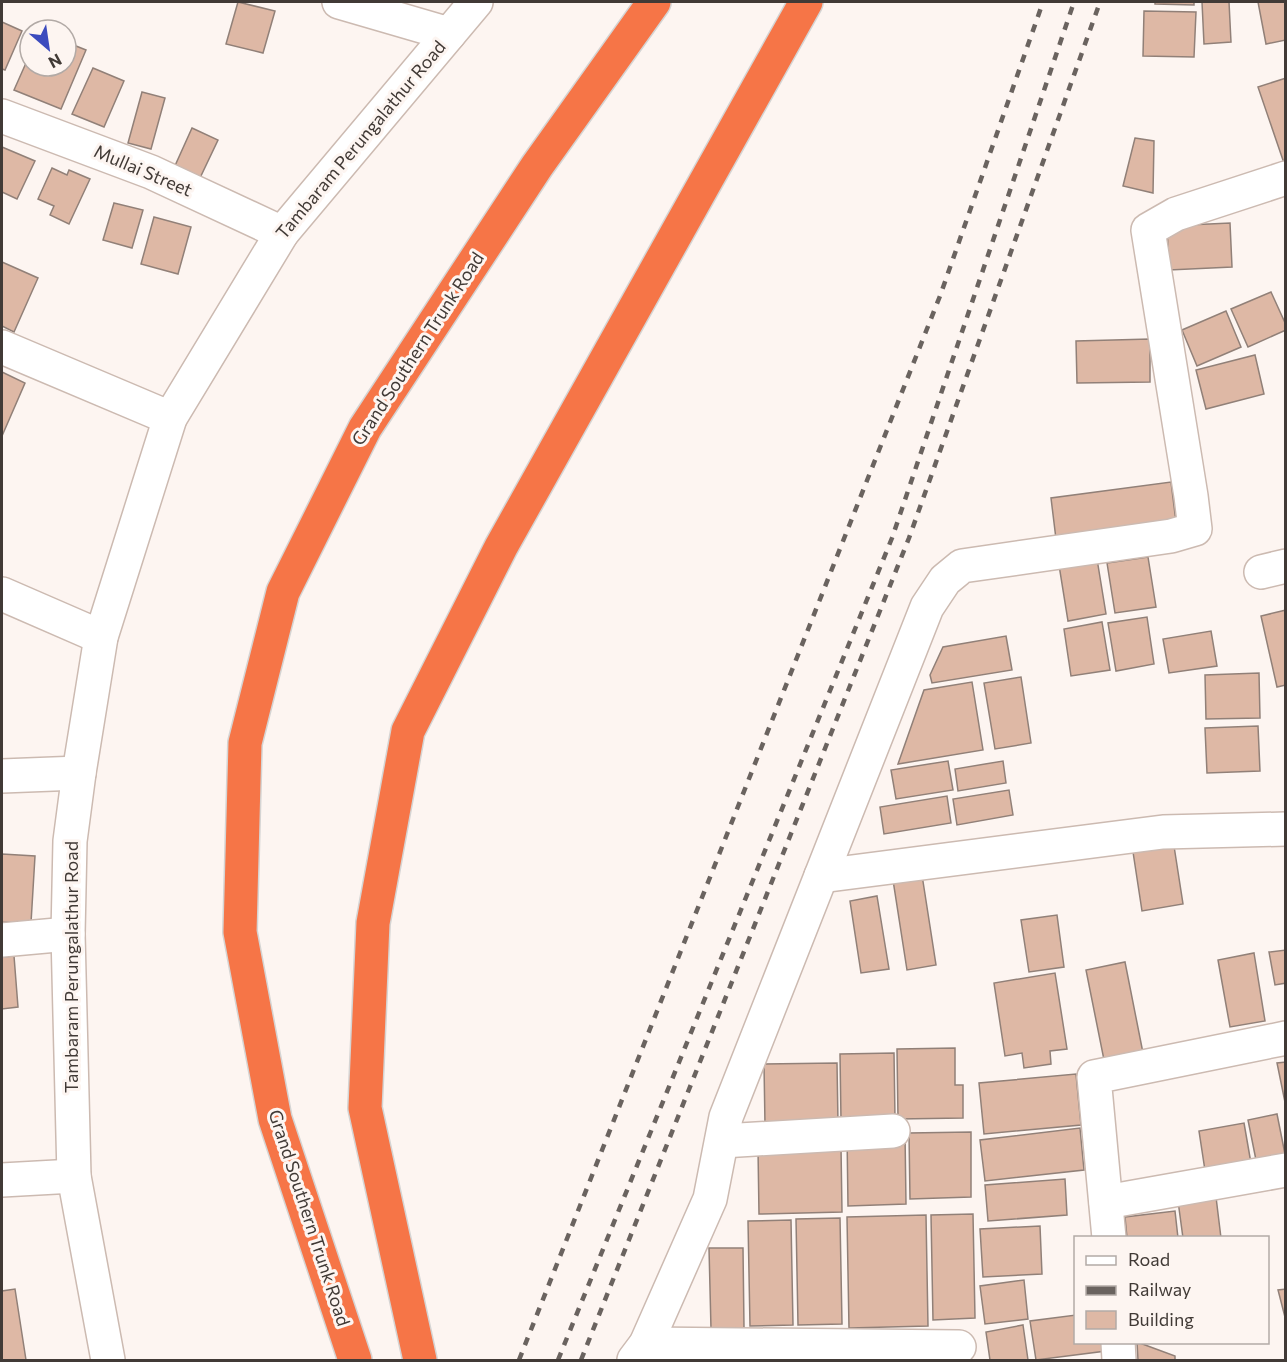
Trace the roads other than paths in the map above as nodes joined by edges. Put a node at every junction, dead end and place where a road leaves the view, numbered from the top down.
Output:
1 (339, 2) edge
2 (476, 2) edge
3 (654, 2) edge
4 (806, 2) edge
5 (448, 34) junction
6 (2, 116) edge
7 (1286, 178) edge
8 (282, 233) junction
9 (2, 347) edge
10 (170, 418) junction
11 (2, 594) edge
12 (101, 637) junction
13 (79, 773) junction
14 (2, 776) edge
15 (1286, 829) edge
16 (821, 876) junction
17 (68, 934) junction
18 (2, 940) edge
19 (1286, 1038) edge
20 (893, 1131) dead end
21 (722, 1142) junction
22 (1286, 1170) edge
23 (74, 1176) junction
24 (2, 1180) edge
25 (1106, 1202) junction
26 (1109, 1236) edge
27 (1118, 1344) edge
28 (959, 1347) dead end
29 (640, 1352) edge
30 (353, 1355) edge
31 (108, 1360) edge
32 (420, 1360) edge
33 (1119, 1360) edge

1 - 5 street
2 - 5 street, Tambaram Perungalathur Road
3 - 30 highway, Grand Southern Trunk Road
4 - 32 highway
5 - 8 street, Tambaram Perungalathur Road
6 - 8 street, Mullai Street
7 - 16 street
8 - 10 street, Tambaram Perungalathur Road
9 - 10 street
10 - 12 street, Tambaram Perungalathur Road
11 - 12 street
12 - 13 street, Tambaram Perungalathur Road
13 - 14 street
13 - 17 street, Tambaram Perungalathur Road
15 - 16 street
16 - 21 street
17 - 18 street
17 - 23 street, Tambaram Perungalathur Road
19 - 25 street
20 - 21 street
21 - 29 street
22 - 25 street
23 - 24 street
23 - 31 street, Tambaram Perungalathur Road
25 - 26 street
27 - 33 street
28 - 29 street

